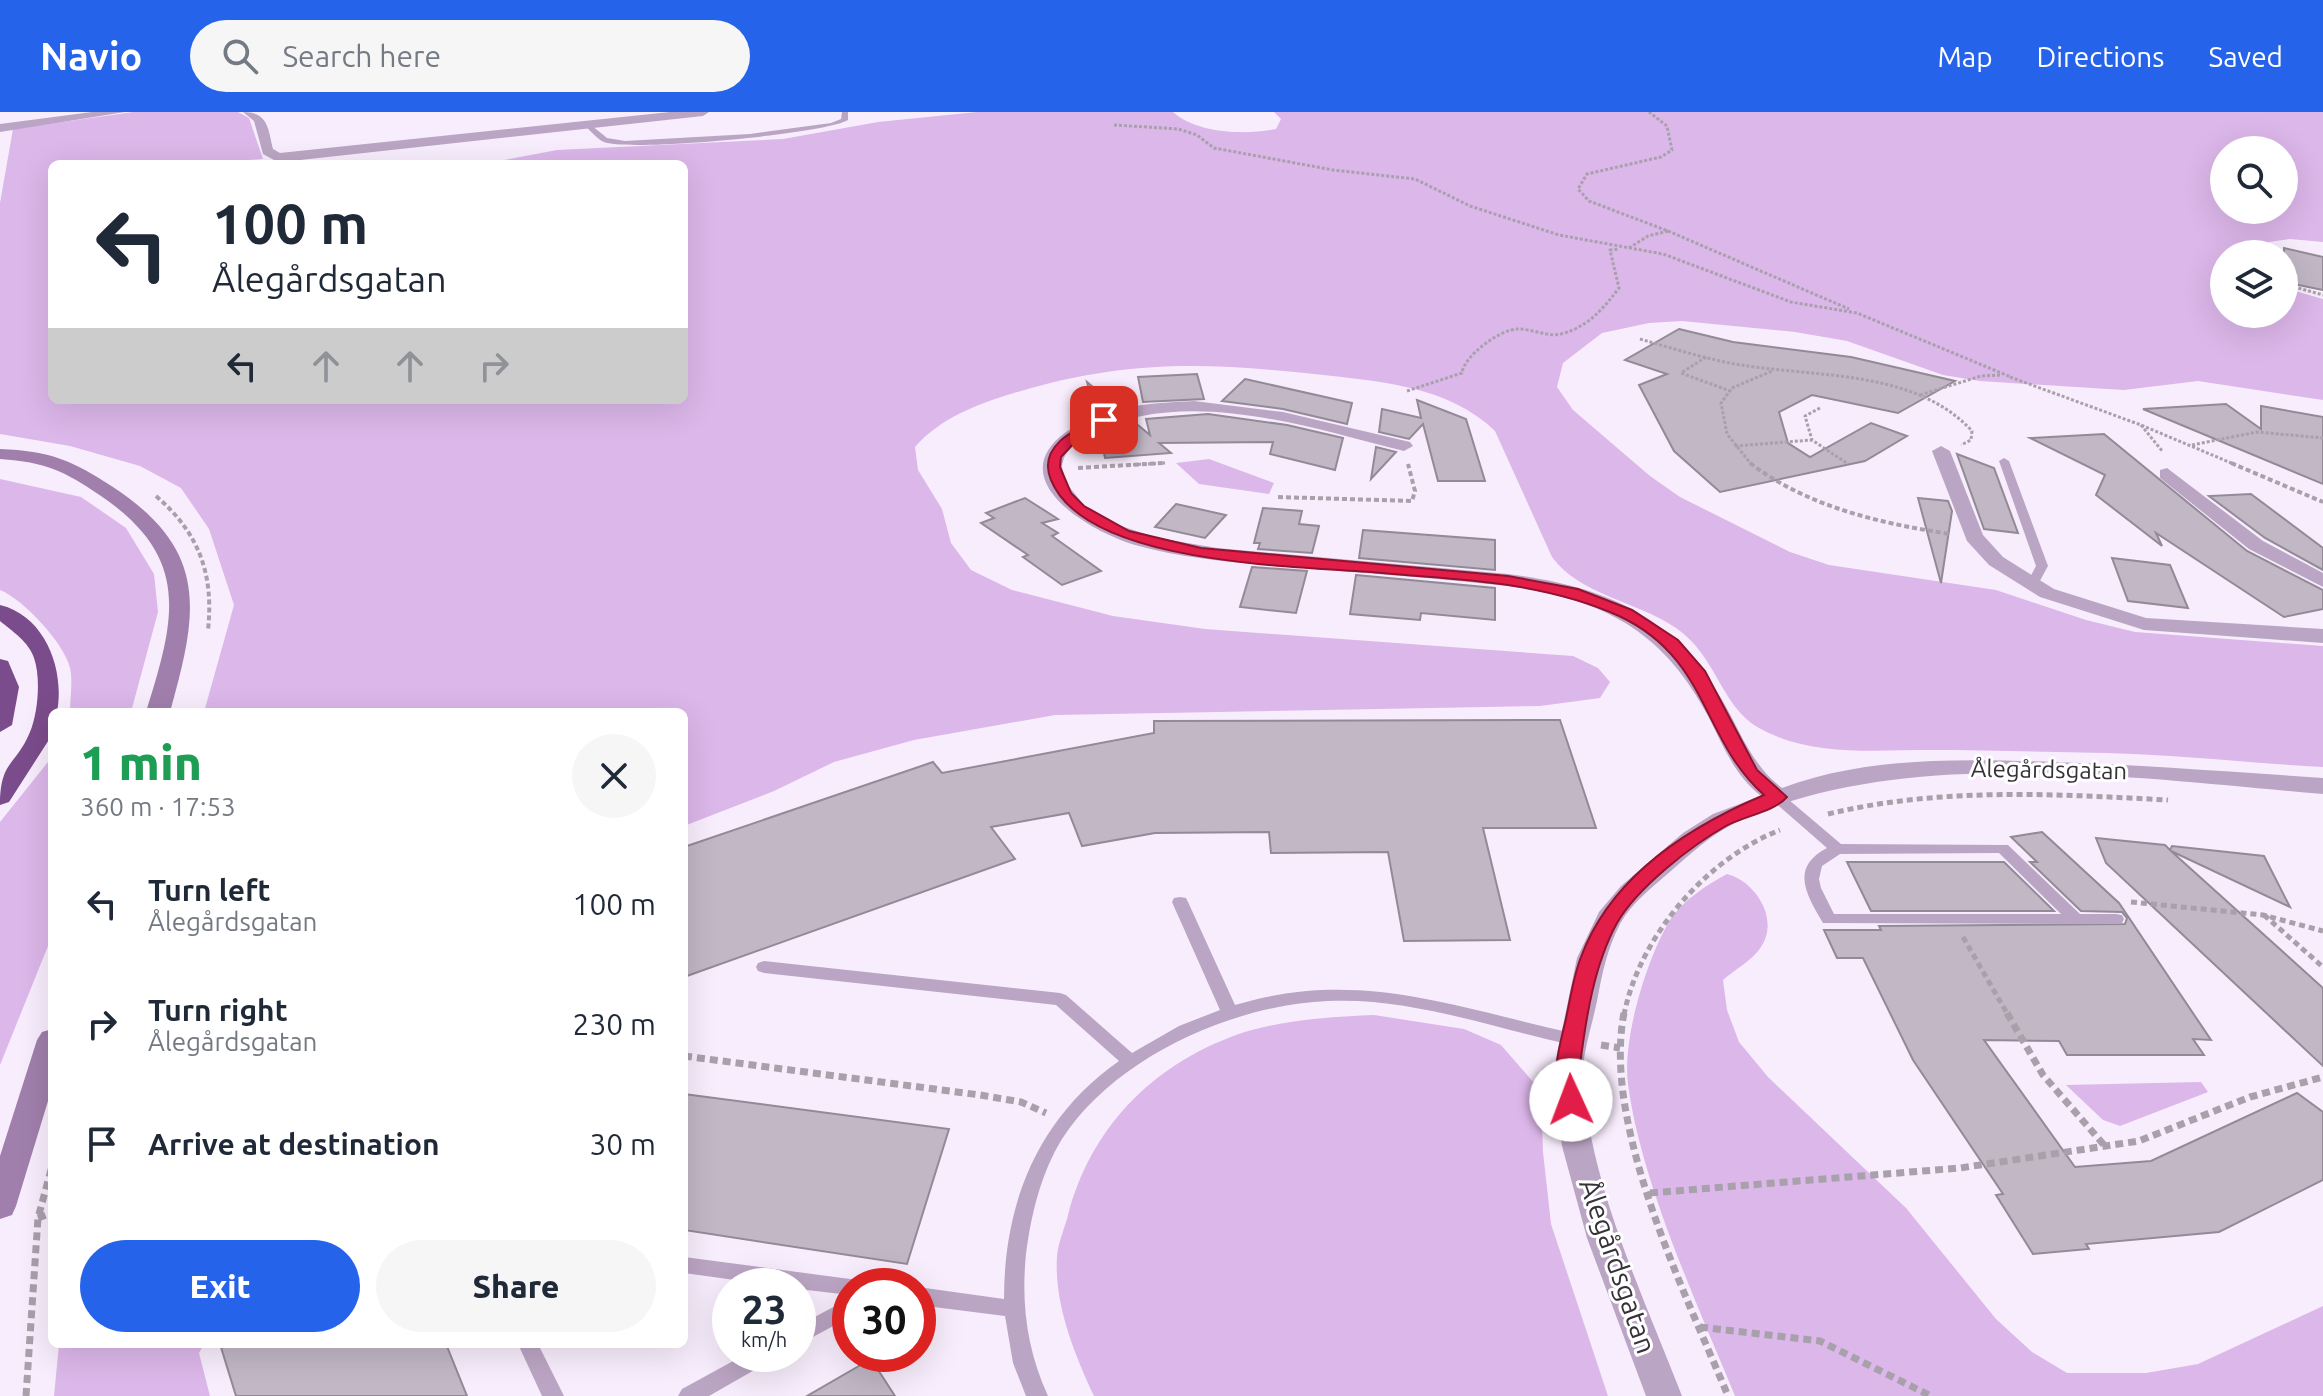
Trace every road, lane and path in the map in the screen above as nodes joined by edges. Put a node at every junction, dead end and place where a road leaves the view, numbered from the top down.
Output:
1 (119, 112) edge
2 (249, 112) edge
3 (574, 112) edge
4 (703, 112) edge
5 (845, 112) edge
6 (1649, 112) edge
7 (1114, 125) dead end
8 (589, 126) junction
9 (0, 128) edge
10 (1668, 231) junction
11 (1631, 248) junction
12 (2298, 288) edge
13 (2323, 295) edge
14 (1857, 313) junction
15 (1640, 339) dead end
16 (1706, 357) junction
17 (1775, 369) junction
18 (2011, 377) junction
19 (1407, 391) dead end
20 (1730, 391) junction
21 (1920, 395) junction
22 (1820, 408) dead end
23 (2323, 438) edge
24 (1812, 440) junction
25 (2191, 445) junction
26 (1404, 446) joint
27 (1735, 446) junction
28 (1941, 451) joint
29 (0, 454) edge
30 (2004, 461) dead end
31 (1165, 463) dead end
32 (1848, 464) dead end
33 (0, 468) edge
34 (1053, 470) junction
35 (2167, 474) dead end
36 (87, 480) junction
37 (1278, 497) dead end
38 (2323, 502) edge
39 (1974, 537) junction
40 (2323, 581) edge
41 (2032, 585) junction
42 (0, 611) edge
43 (2323, 636) edge
44 (0, 666) edge
45 (159, 708) edge
46 (0, 725) edge
47 (2323, 786) edge
48 (0, 797) edge
49 (1777, 797) junction
50 (2183, 801) dead end
51 (1806, 821) junction
52 (1837, 849) junction
53 (1180, 902) dead end
54 (2263, 915) junction
55 (1952, 919) junction
56 (2076, 919) junction
57 (2116, 919) joint
58 (2323, 931) edge
59 (764, 967) dead end
60 (2323, 967) edge
61 (1230, 1013) junction
62 (1572, 1039) junction
63 (48, 1053) edge
64 (688, 1057) edge
65 (1130, 1061) junction
66 (2323, 1077) edge
67 (1065, 1121) junction
68 (2104, 1145) junction
69 (48, 1181) edge
70 (1650, 1193) junction
71 (0, 1206) edge
72 (48, 1214) edge
73 (38, 1218) junction
74 (688, 1266) edge
75 (832, 1285) edge
76 (936, 1298) edge
77 (1015, 1309) junction
78 (1700, 1327) junction
79 (530, 1348) edge
80 (732, 1372) edge
81 (26, 1396) edge
82 (553, 1396) edge
83 (689, 1396) edge
84 (1037, 1396) edge
85 (1664, 1396) edge
86 (1728, 1396) edge
87 (1931, 1396) edge

1 - 9 street
2 - 8 street
3 - 8 street
4 - 8 street
5 - 8 lane
6 - 10 path
7 - 11 path
10 - 11 path
10 - 14 path
11 - 14 path
11 - 19 path
12 - 13 path
14 - 18 path
15 - 16 path
16 - 17 path
16 - 20 path
17 - 20 path
17 - 21 path
18 - 21 path
18 - 25 path
20 - 27 path
21 - 28 path
22 - 24 path
23 - 25 path
24 - 27 path
24 - 32 path
25 - 38 path
26 - 34 street
26 - 37 path
27 - 39 path
28 - 39 street
29 - 36 street
30 - 41 lane
31 - 34 path
33 - 36 street
34 - 49 street
35 - 40 street
36 - 45 street
39 - 41 street
41 - 43 street
42 - 48 highway
44 - 46 highway
47 - 49 street, Ålegårdsgatan
49 - 51 lane
49 - 62 street, Ålegårdsgatan
50 - 51 path
51 - 52 lane
51 - 70 path
52 - 55 lane
52 - 56 lane
53 - 61 lane
54 - 57 path
54 - 58 path
54 - 60 path
55 - 56 lane
55 - 68 path
56 - 57 lane
59 - 65 lane
61 - 62 lane
61 - 65 lane
62 - 85 street, Ålegårdsgatan
63 - 71 street
64 - 67 path
65 - 67 lane
66 - 68 path
67 - 77 lane
68 - 70 path
69 - 73 path
70 - 78 path
72 - 73 path
73 - 81 path
74 - 75 lane
76 - 77 lane
77 - 84 lane
78 - 86 path
78 - 87 path
79 - 82 lane
80 - 83 lane

